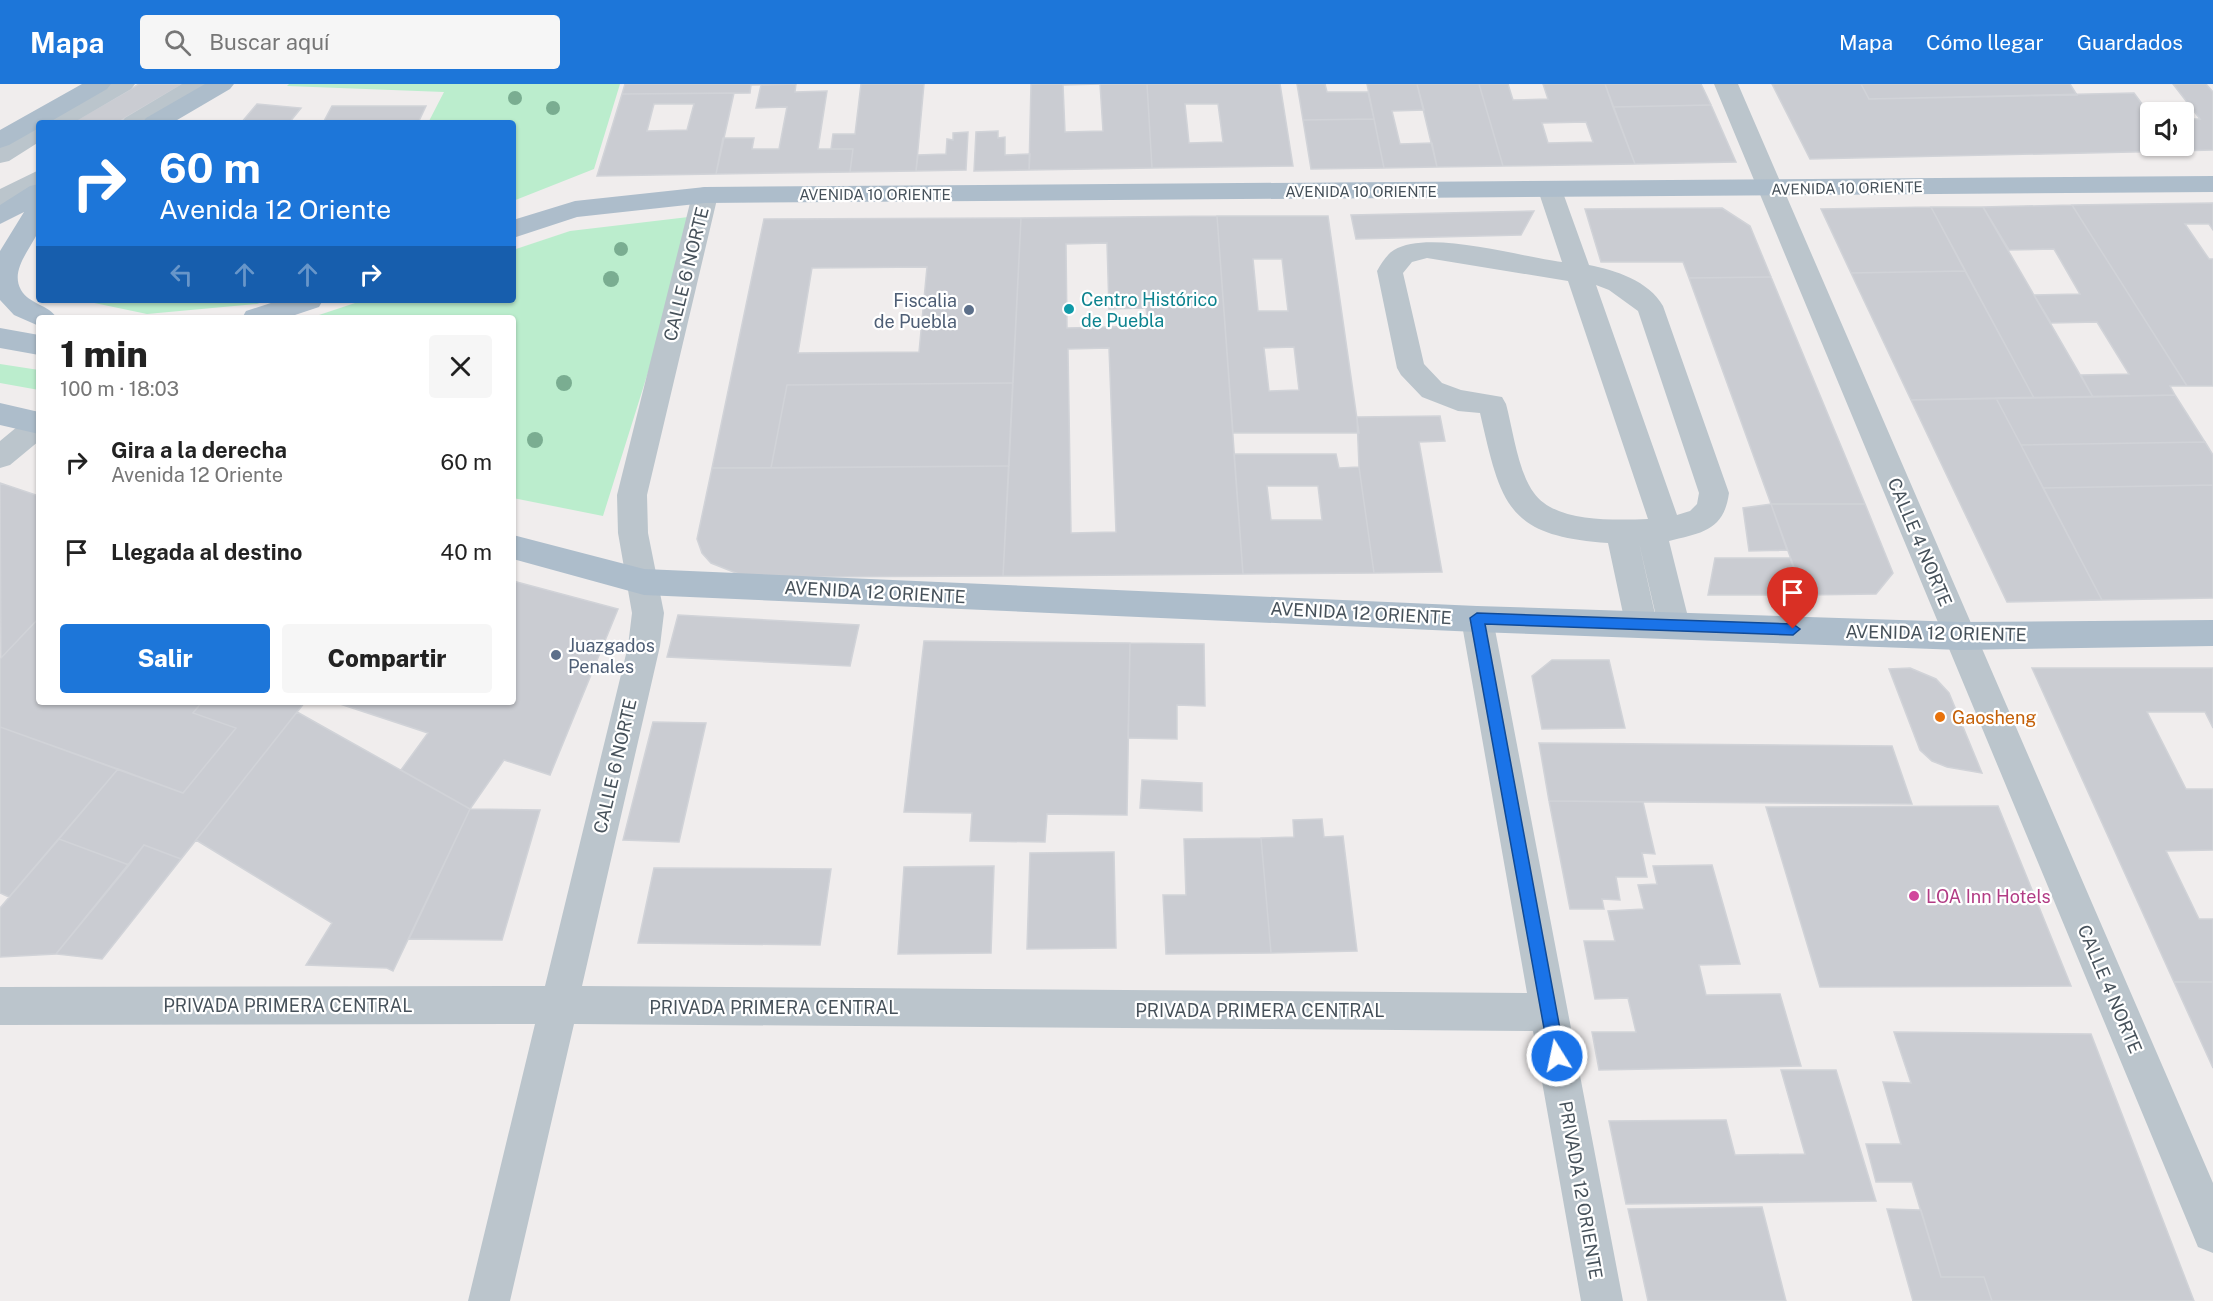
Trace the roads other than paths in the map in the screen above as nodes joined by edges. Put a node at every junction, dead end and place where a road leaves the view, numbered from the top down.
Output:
1 (99, 84) edge
2 (123, 84) edge
3 (199, 84) edge
4 (222, 84) edge
5 (1726, 84) edge
6 (68, 100) junction
7 (60, 120) edge
8 (138, 120) edge
9 (159, 120) edge
10 (0, 126) edge
11 (36, 134) edge
12 (0, 140) edge
13 (0, 155) edge
14 (36, 180) edge
15 (2213, 184) edge
16 (1771, 188) junction
17 (1540, 190) junction
18 (36, 194) edge
19 (705, 195) junction
20 (0, 200) edge
21 (0, 216) edge
22 (36, 216) edge
23 (516, 228) edge
24 (1566, 271) junction
25 (301, 303) edge
26 (265, 315) edge
27 (36, 316) edge
28 (0, 338) edge
29 (36, 344) edge
30 (0, 414) edge
31 (36, 423) edge
32 (36, 427) edge
33 (0, 457) edge
34 (1647, 530) junction
35 (516, 549) edge
36 (644, 582) junction
37 (1477, 618) junction
38 (1641, 623) junction
39 (1674, 625) junction
40 (2213, 633) edge
41 (1960, 636) junction
42 (0, 1005) edge
43 (559, 1005) junction
44 (1549, 1012) junction
45 (2213, 1232) edge
46 (489, 1301) edge
47 (1602, 1301) edge

1 - 6 main road
2 - 7 street
3 - 8 street
4 - 9 main road
5 - 16 street, CALLE 4 NORTE
6 - 10 main road
6 - 12 main road
11 - 13 street
14 - 20 street
15 - 16 main road, AVENIDA 10 ORIENTE
16 - 17 main road, AVENIDA 10 ORIENTE
16 - 41 street, CALLE 4 NORTE
17 - 19 main road, AVENIDA 10 ORIENTE
17 - 24 street
18 - 21 main road
19 - 23 main road, AVENIDA 10 ORIENTE
19 - 36 street, CALLE 6 NORTE
22 - 27 main road
24 - 34 street
24 - 34 street
24 - 34 street
25 - 26 main road
28 - 29 main road
30 - 31 main road
32 - 33 street
34 - 38 street
34 - 39 street
35 - 36 main road, AVENIDA 12 ORIENTE
36 - 37 main road, AVENIDA 12 ORIENTE
36 - 43 street, CALLE 6 NORTE
37 - 38 main road, AVENIDA 12 ORIENTE
37 - 44 street, PRIVADA 12 ORIENTE
38 - 39 main road, AVENIDA 12 ORIENTE
39 - 41 main road, AVENIDA 12 ORIENTE
40 - 41 main road, AVENIDA 12 ORIENTE
41 - 45 street, CALLE 4 NORTE
42 - 43 street, PRIVADA PRIMERA CENTRAL
43 - 44 street, PRIVADA PRIMERA CENTRAL
43 - 46 street, CALLE 6 NORTE
44 - 47 street, PRIVADA 12 ORIENTE

